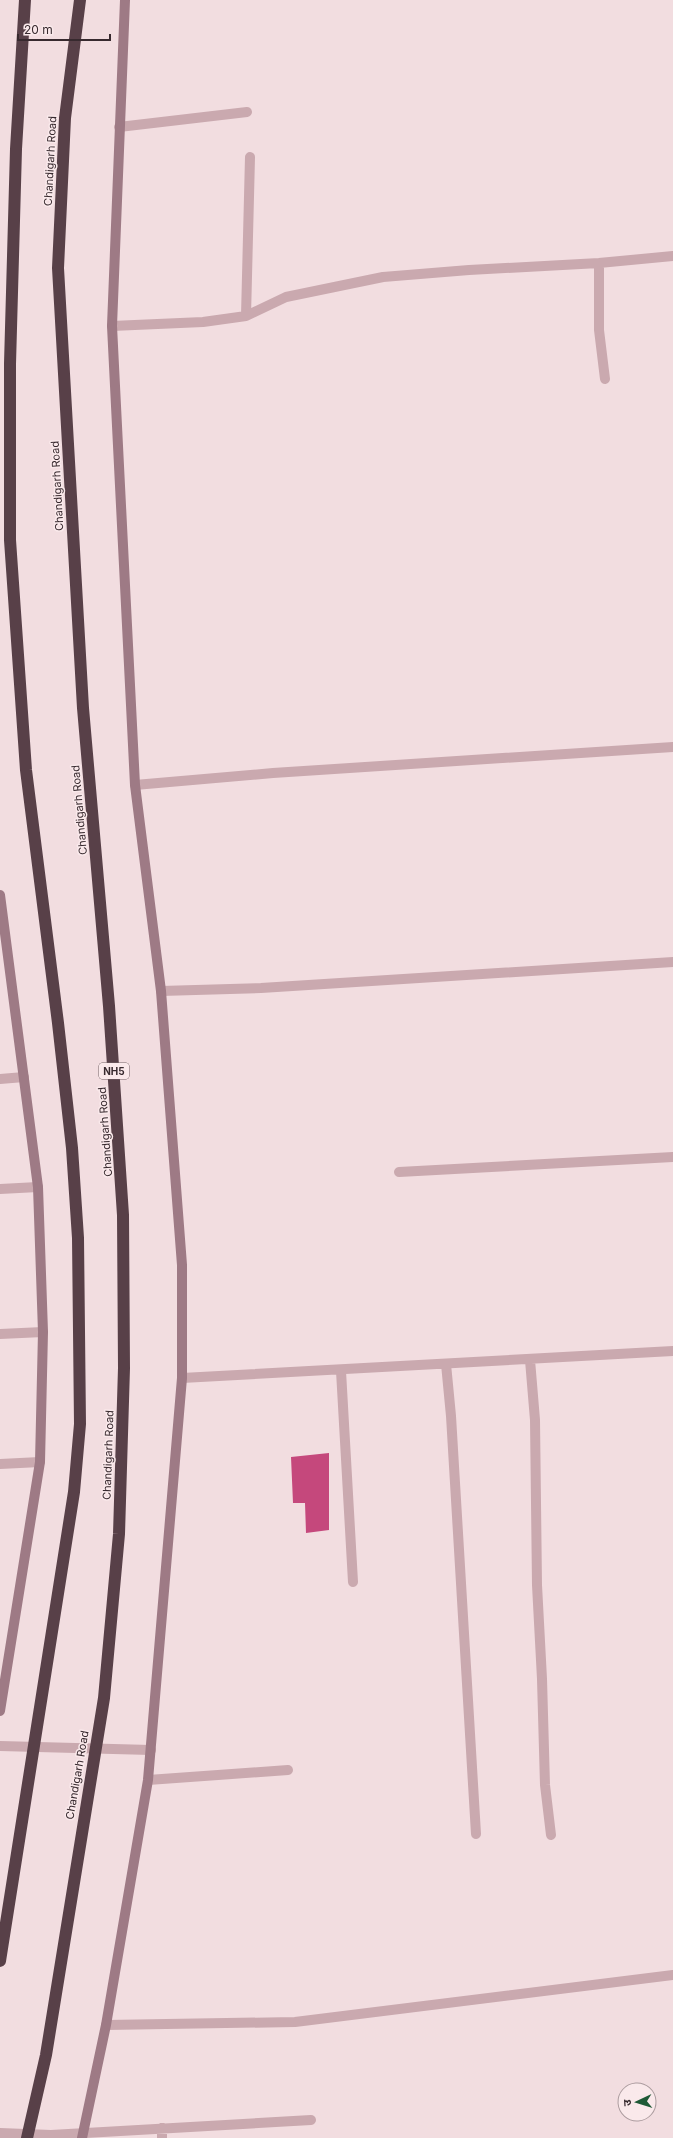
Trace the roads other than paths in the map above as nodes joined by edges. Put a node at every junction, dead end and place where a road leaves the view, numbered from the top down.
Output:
1 (25, 0) edge
2 (80, 0) edge
3 (125, 0) edge
4 (247, 112) dead end
5 (119, 127) junction
6 (250, 157) dead end
7 (673, 256) edge
8 (599, 263) junction
9 (246, 316) junction
10 (112, 326) junction
11 (605, 379) dead end
12 (673, 747) edge
13 (135, 785) junction
14 (0, 895) edge
15 (673, 962) edge
16 (161, 991) junction
17 (24, 1078) junction
18 (0, 1079) edge
19 (673, 1156) edge
20 (398, 1172) dead end
21 (38, 1187) junction
22 (0, 1189) edge
23 (43, 1332) junction
24 (0, 1334) edge
25 (673, 1351) edge
26 (530, 1360) junction
27 (446, 1364) junction
28 (341, 1371) junction
29 (182, 1378) junction
30 (40, 1462) junction
31 (0, 1464) edge
32 (353, 1582) dead end
33 (0, 1711) edge
34 (0, 1746) edge
35 (151, 1750) junction
36 (288, 1770) dead end
37 (148, 1780) junction
38 (476, 1834) dead end
39 (551, 1835) dead end
40 (0, 1961) edge
41 (673, 1975) edge
42 (106, 2025) junction
43 (311, 2120) dead end
44 (0, 2133) edge
45 (162, 2133) edge
46 (83, 2135) edge
47 (27, 2138) edge

1 - 40 highway, bridge
2 - 47 highway, Chandigarh Road / NH5, bridge
3 - 5 main road
4 - 5 street
5 - 10 main road
6 - 9 street
7 - 8 street
8 - 9 street
8 - 11 street
9 - 10 street
10 - 13 main road
12 - 13 street
13 - 16 main road
14 - 17 main road
15 - 16 street
16 - 29 main road
17 - 18 street
17 - 21 main road
19 - 20 street
21 - 22 street
21 - 23 main road
23 - 24 street
23 - 30 main road
25 - 26 street
26 - 27 street
26 - 39 street
27 - 28 street
27 - 38 street
28 - 29 street
28 - 32 street
29 - 35 main road
30 - 31 street
30 - 33 main road
34 - 35 street
35 - 37 main road
36 - 37 street
37 - 42 main road
41 - 42 street
42 - 46 main road
43 - 45 street
44 - 46 street
45 - 46 street

